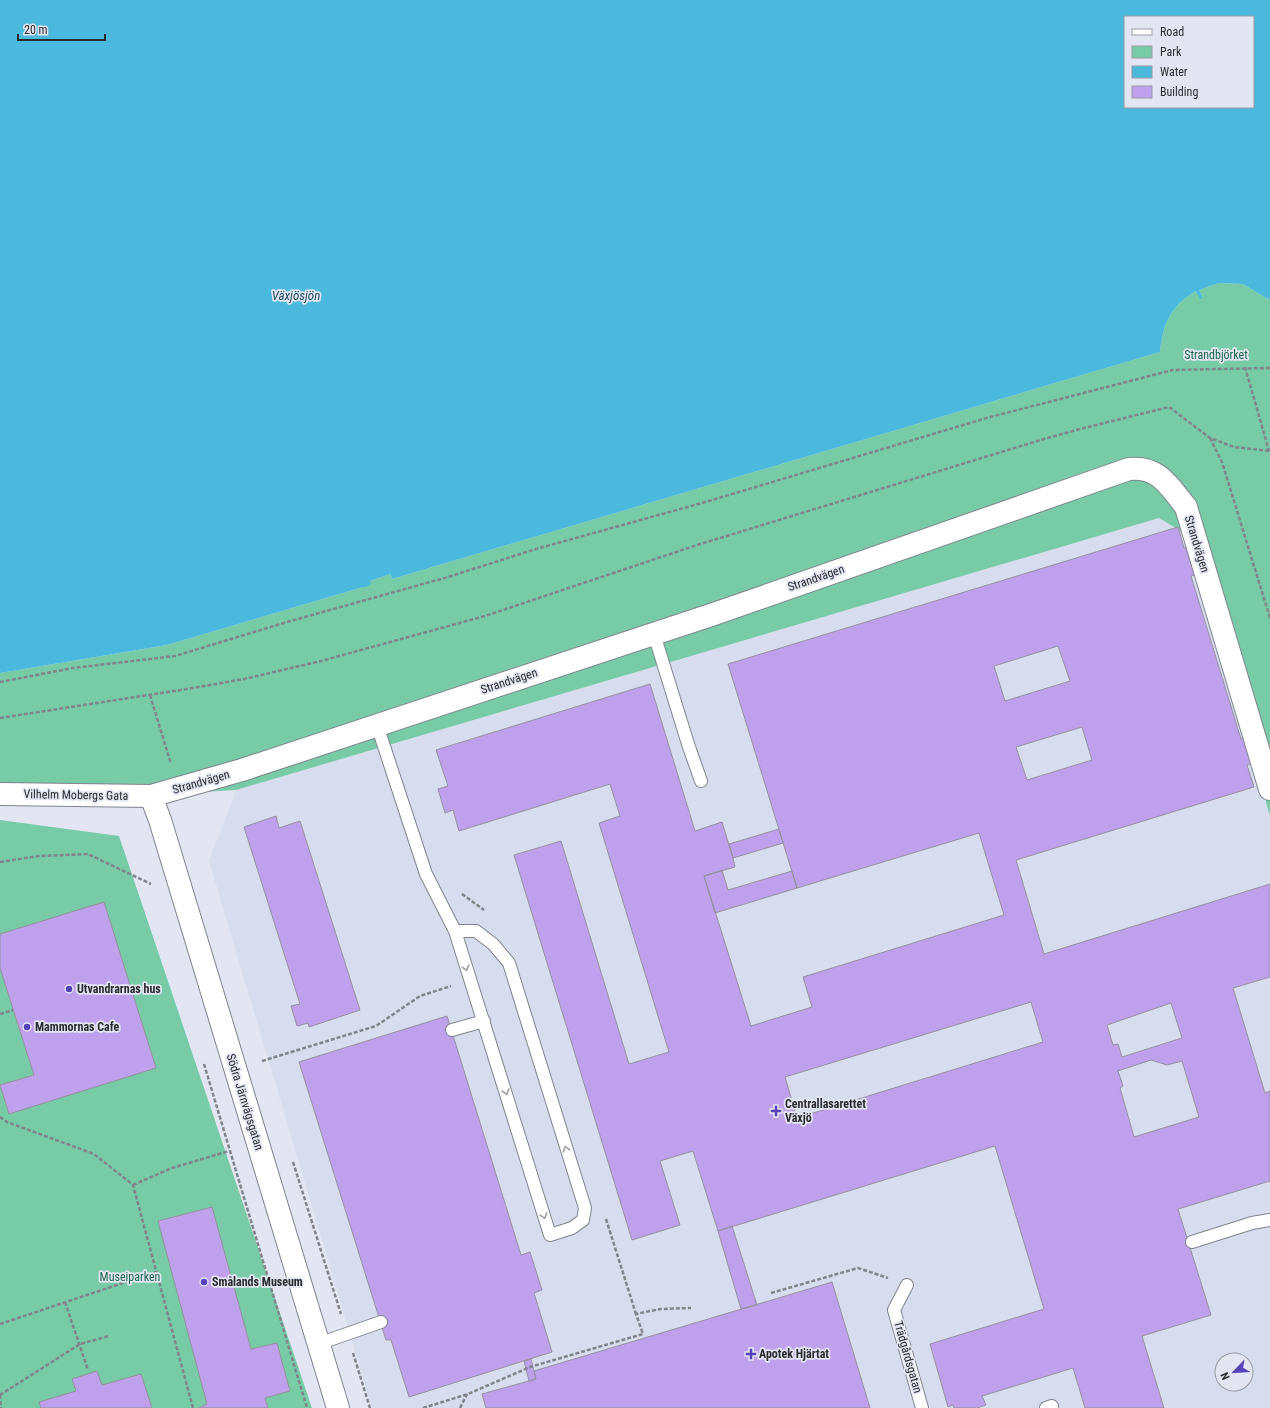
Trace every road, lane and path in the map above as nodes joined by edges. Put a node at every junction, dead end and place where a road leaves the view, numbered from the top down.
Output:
1 (1245, 367) junction
2 (1270, 368) edge
3 (1210, 438) junction
4 (1269, 451) edge
5 (1270, 618) edge
6 (654, 634) junction
7 (0, 682) edge
8 (150, 695) junction
9 (0, 718) edge
10 (377, 725) junction
11 (701, 781) dead end
12 (179, 788) junction
13 (1270, 789) edge
14 (0, 794) edge
15 (151, 796) junction
16 (0, 862) edge
17 (150, 876) dead end
18 (455, 931) junction
19 (470, 980) junction
20 (13, 1010) dead end
21 (0, 1014) edge
22 (484, 1021) junction
23 (452, 1030) dead end
24 (203, 1060) dead end
25 (262, 1062) dead end
26 (0, 1117) edge
27 (229, 1151) junction
28 (133, 1185) junction
29 (1270, 1220) edge
30 (1192, 1242) dead end
31 (156, 1272) junction
32 (907, 1285) joint
33 (771, 1293) dead end
34 (64, 1302) junction
35 (691, 1308) dead end
36 (381, 1322) dead end
37 (0, 1324) edge
38 (109, 1336) dead end
39 (80, 1344) junction
40 (318, 1344) junction
41 (88, 1370) dead end
42 (468, 1394) junction
43 (0, 1395) edge
44 (1, 1408) edge
45 (193, 1408) edge
46 (307, 1408) edge
47 (338, 1408) edge
48 (423, 1408) edge
49 (460, 1408) edge
50 (922, 1408) edge

1 - 2 path
1 - 4 path
1 - 7 path
3 - 4 path
3 - 5 path
3 - 8 path
6 - 10 street, Strandvägen
6 - 11 lane
6 - 13 street, Strandvägen
8 - 9 path
8 - 12 path
10 - 12 street, Strandvägen
10 - 18 lane
12 - 15 street, Strandvägen
14 - 15 street, Vilhelm Mobergs Gata
15 - 40 street, Södra Järnvägsgatan
16 - 17 path
18 -> 19 lane
22 -> 18 lane
19 - 22 lane
19 - 25 path
20 - 21 path
22 - 23 lane
24 - 27 path
26 - 28 path
27 - 28 path
27 - 46 path
28 - 31 path
29 - 30 lane
31 - 34 path
31 - 45 path
32 - 33 path
32 - 50 lane, Trädgårdsgatan
34 - 37 path
34 - 39 path
35 - 42 path
36 - 40 lane
38 - 39 path
39 - 41 path
39 - 43 path
40 - 47 street, Södra Järnvägsgatan
42 - 48 path
42 - 49 path
43 - 44 path

